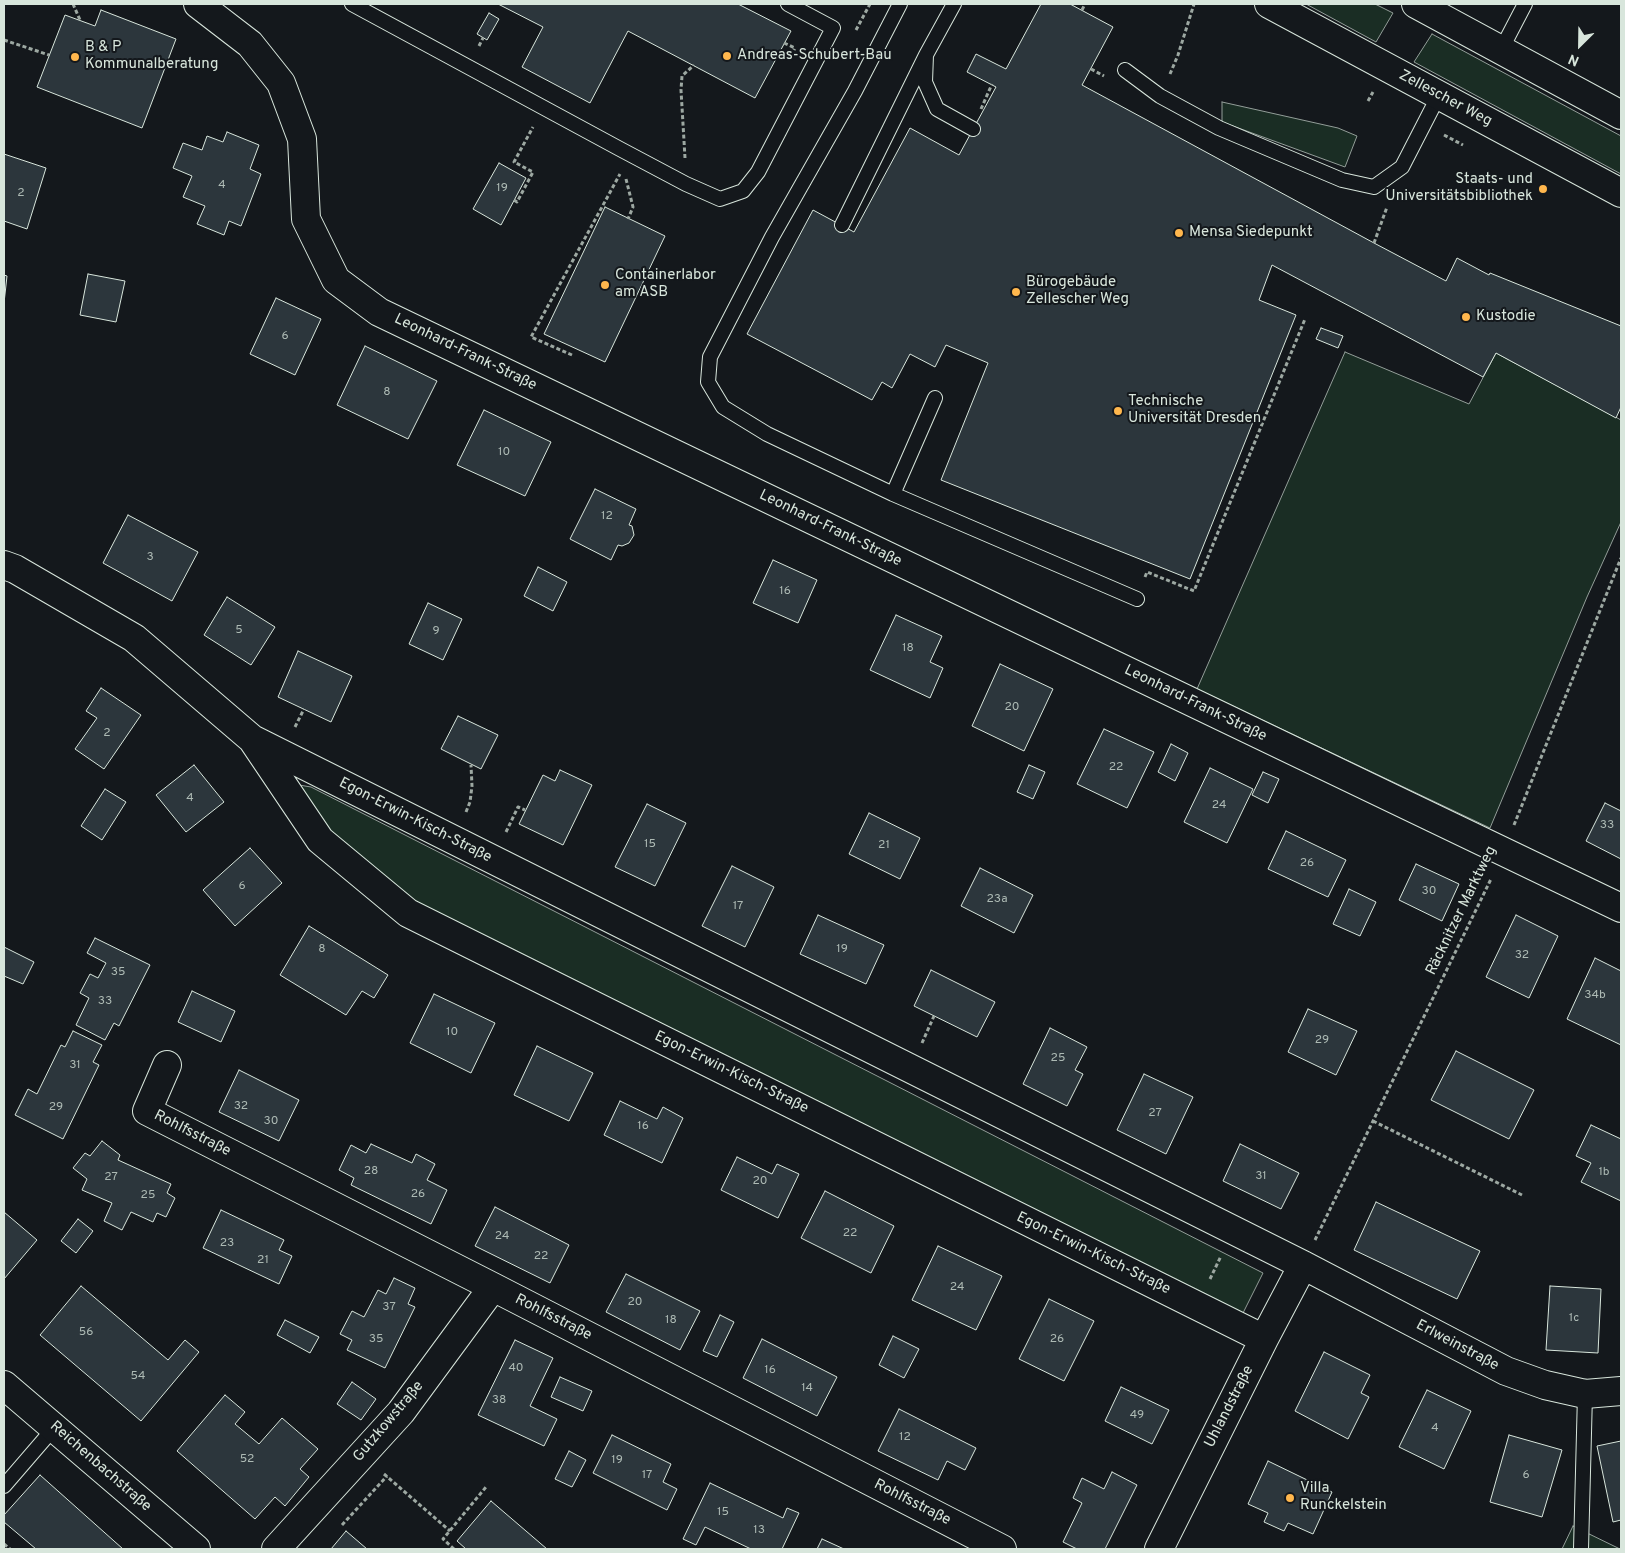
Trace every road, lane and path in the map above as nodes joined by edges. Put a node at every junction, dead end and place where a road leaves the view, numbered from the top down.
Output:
1 (73, 4) edge
2 (198, 4) edge
3 (352, 4) edge
4 (788, 4) edge
5 (900, 4) edge
6 (954, 4) edge
7 (1085, 4) edge
8 (1194, 4) edge
9 (1269, 4) edge
10 (1416, 4) edge
11 (1525, 4) edge
12 (1082, 10) dead end
13 (80, 20) dead end
14 (4, 40) edge
15 (784, 43) dead end
16 (1501, 50) junction
17 (50, 55) dead end
18 (926, 55) junction
19 (790, 57) dead end
20 (694, 66) dead end
21 (1091, 69) dead end
22 (1125, 70) dead end
23 (1108, 78) dead end
24 (1168, 79) dead end
25 (1439, 95) junction
26 (544, 107) junction
27 (1621, 115) edge
28 (973, 129) dead end
29 (628, 161) junction
30 (686, 184) junction
31 (1621, 193) edge
32 (514, 200) dead end
33 (628, 219) dead end
34 (842, 225) dead end
35 (1305, 319) dead end
36 (572, 355) dead end
37 (935, 398) dead end
38 (893, 494) junction
39 (1621, 558) edge
40 (4, 565) edge
41 (1137, 599) joint
42 (252, 739) junction
43 (472, 765) dead end
44 (525, 810) dead end
45 (454, 841) junction
46 (1504, 851) junction
47 (492, 860) junction
48 (1621, 908) edge
49 (167, 1065) dead end
50 (1373, 1121) junction
51 (1522, 1195) dead end
52 (1223, 1252) dead end
53 (1303, 1265) junction
54 (1207, 1285) dead end
55 (493, 1287) junction
56 (1264, 1339) junction
57 (4, 1385) edge
58 (1621, 1391) edge
59 (1585, 1394) junction
60 (54, 1428) junction
61 (363, 1455) junction
62 (387, 1476) junction
63 (4, 1486) edge
64 (486, 1488) dead end
65 (342, 1525) dead end
66 (450, 1531) junction
67 (4, 1544) edge
68 (10, 1549) edge
69 (196, 1549) edge
70 (276, 1549) edge
71 (454, 1549) edge
72 (1002, 1549) edge
73 (1159, 1549) edge
74 (1581, 1549) edge

1 - 13 path
2 - 46 street, Leonhard-Frank-Straße
3 - 26 lane
4 - 30 lane
5 - 38 lane
6 - 18 lane
7 - 12 path
8 - 24 path
9 - 25 street, Zellescher Weg
10 - 16 street
11 - 16 lane
14 - 17 path
15 - 19 path
16 - 27 street
18 - 28 lane
18 - 34 lane
20 - 30 path
21 - 23 path
22 - 25 lane
25 - 31 street, Zellescher Weg
26 - 29 lane
26 - 32 path
29 - 30 lane
29 - 33 path
29 - 36 path
35 - 41 path
37 - 38 lane
38 - 41 lane
39 - 46 path, Räcknitzer Marktweg
40 - 42 street, Egon-Erwin-Kisch-Straße
42 - 45 street, Egon-Erwin-Kisch-Straße
42 - 56 street, Egon-Erwin-Kisch-Straße
43 - 45 path
44 - 47 path
45 - 47 street, Egon-Erwin-Kisch-Straße
46 - 48 street, Leonhard-Frank-Straße
46 - 50 path, Räcknitzer Marktweg
47 - 53 street, Egon-Erwin-Kisch-Straße
49 - 55 street, Rohlfsstraße
50 - 51 path
50 - 53 path, Räcknitzer Marktweg
52 - 54 path
53 - 56 street, Uhlandstraße
53 - 59 street, Erlweinstraße
55 - 61 street, Gutzkowstraße
55 - 72 street, Rohlfsstraße
56 - 73 street, Uhlandstraße
57 - 60 street, Reichenbachstraße
58 - 59 street, Erlweinstraße
59 - 74 lane
60 - 63 lane
60 - 69 street, Reichenbachstraße
61 - 62 path
61 - 70 street, Gutzkowstraße
62 - 65 path
62 - 66 path
64 - 66 path
66 - 71 path
67 - 68 path

